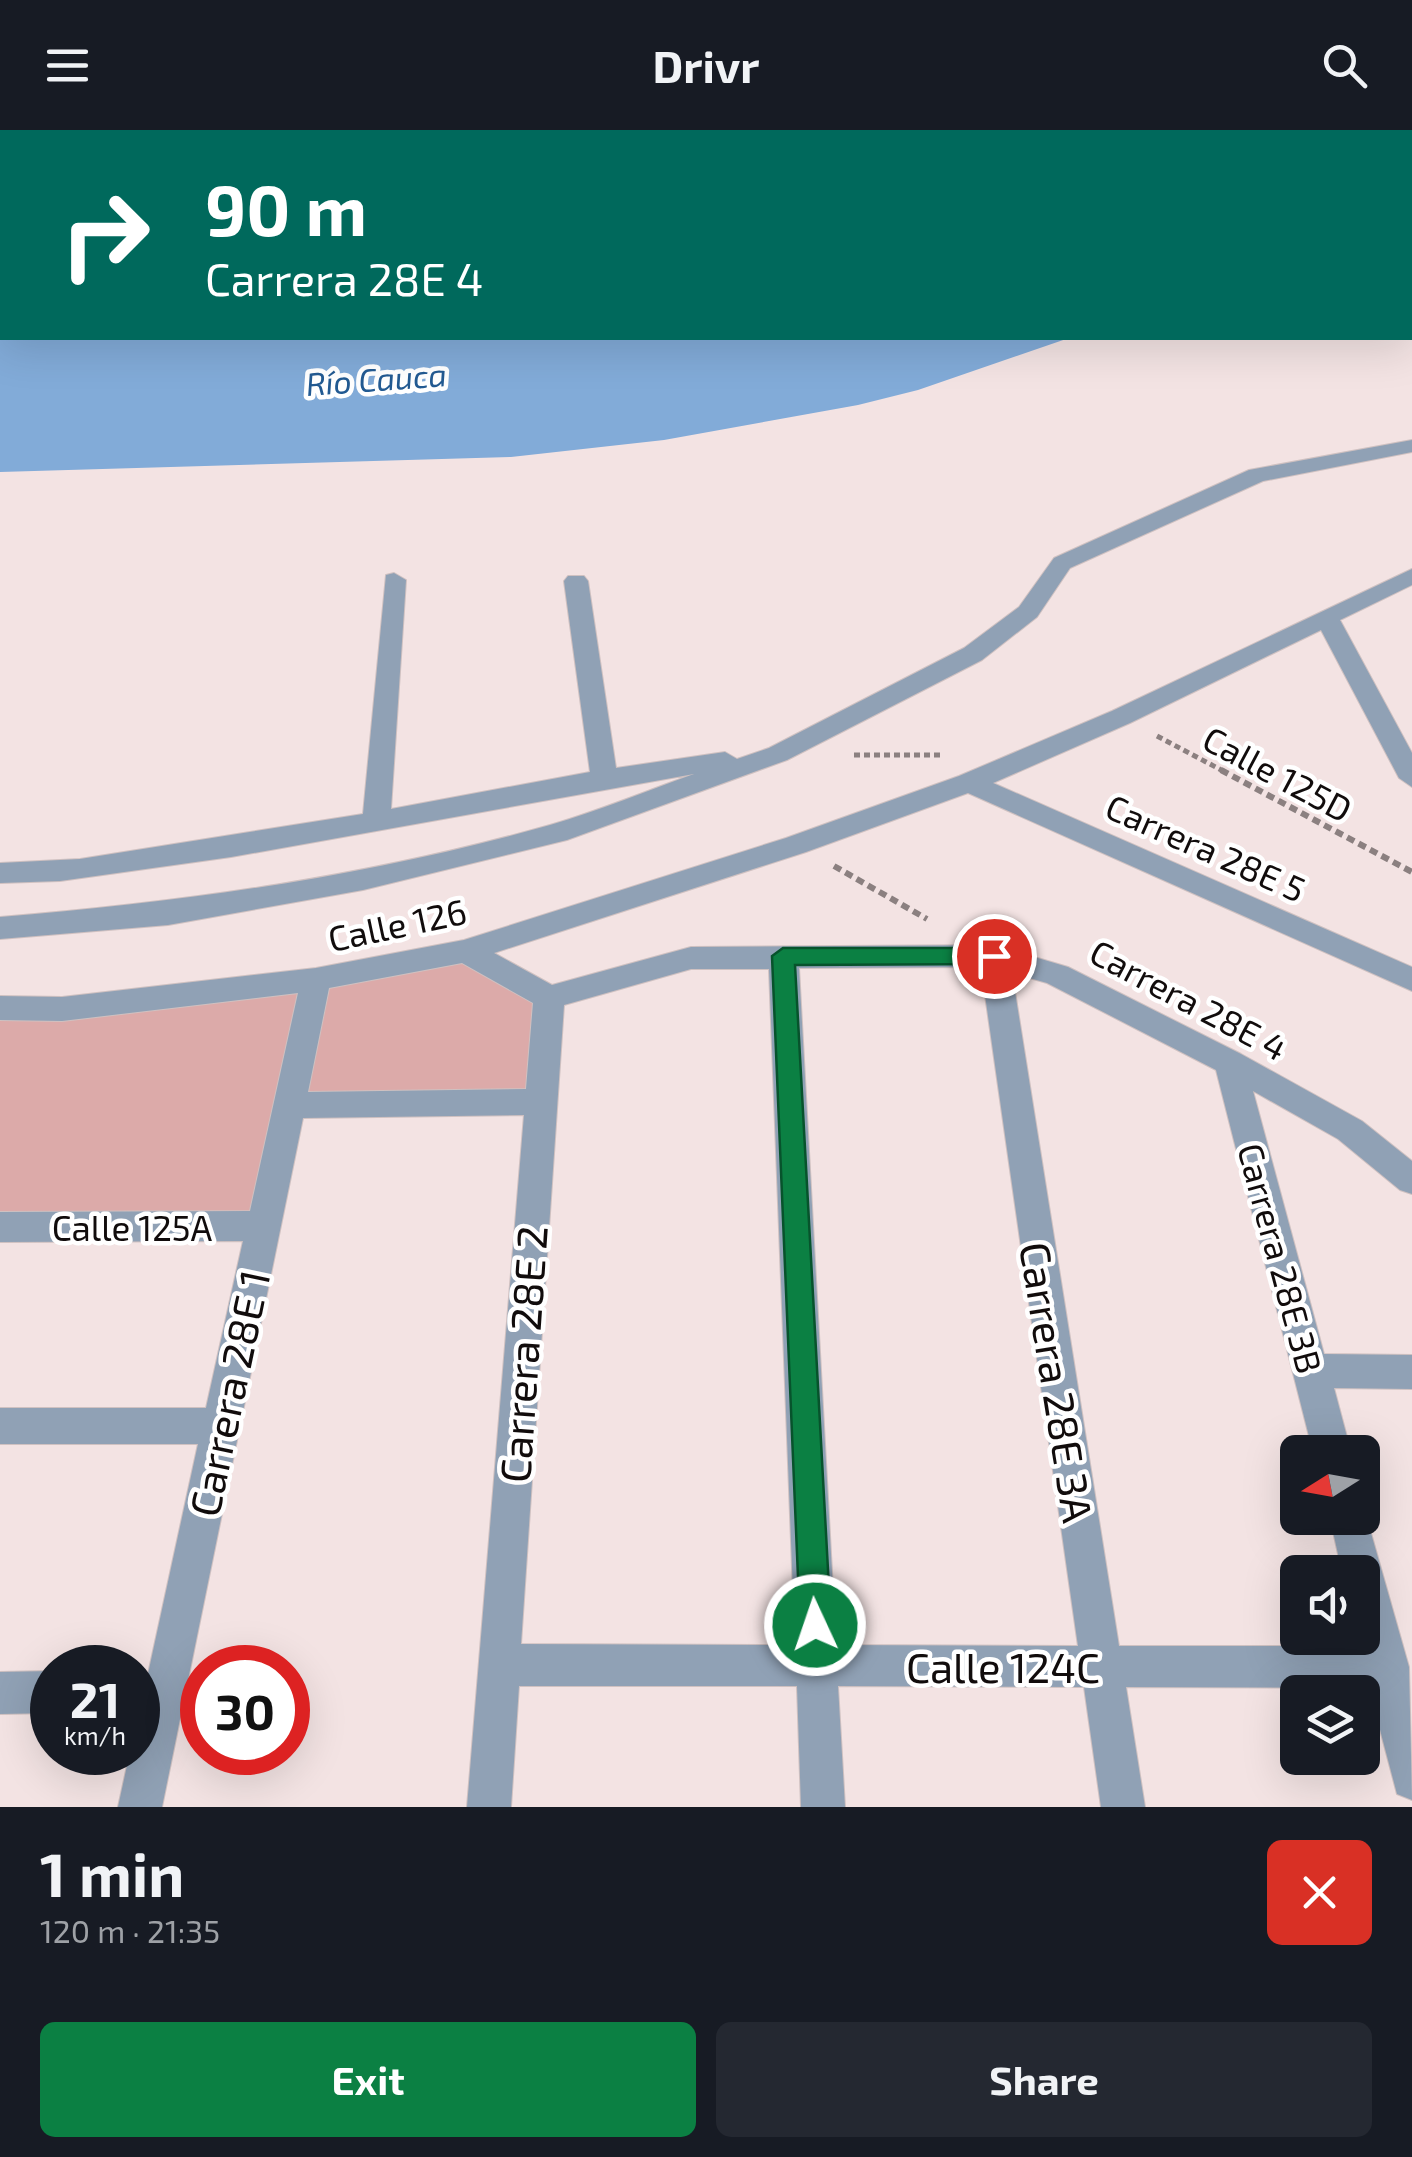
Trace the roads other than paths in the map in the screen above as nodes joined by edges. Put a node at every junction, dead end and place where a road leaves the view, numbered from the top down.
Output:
1 (1412, 446) edge
2 (1412, 576) edge
3 (394, 580) dead end
4 (576, 581) dead end
5 (1326, 616) junction
6 (778, 754) junction
7 (604, 775) junction
8 (1412, 778) edge
9 (969, 783) junction
10 (376, 824) junction
11 (0, 873) edge
12 (0, 928) edge
13 (465, 950) junction
14 (783, 956) junction
15 (994, 956) junction
16 (316, 979) junction
17 (1412, 980) edge
18 (549, 997) junction
19 (0, 1008) edge
20 (1230, 1063) junction
21 (541, 1102) junction
22 (289, 1105) junction
23 (1412, 1180) edge
24 (263, 1226) junction
25 (0, 1227) edge
26 (1310, 1372) junction
27 (1412, 1372) edge
28 (0, 1426) edge
29 (220, 1426) junction
30 (1327, 1435) edge
31 (1353, 1535) edge
32 (160, 1656) edge
33 (817, 1664) junction
34 (499, 1665) junction
35 (1101, 1666) junction
36 (1388, 1667) junction
37 (0, 1692) edge
38 (30, 1692) edge
39 (143, 1775) edge
40 (1412, 1778) edge
41 (140, 1807) edge
42 (489, 1807) edge
43 (823, 1807) edge
44 (1123, 1807) edge

1 - 6 street
2 - 5 street, Calle 126
3 - 10 street
4 - 7 street
5 - 8 street
5 - 9 street, Calle 126
6 - 7 street
6 - 12 street
7 - 10 street
9 - 13 street, Calle 126
9 - 17 street, Carrera 28E 5
10 - 11 street
13 - 16 street, Calle 126
13 - 18 street
14 - 15 street, Carrera 28E 4
14 - 18 street, Carrera 28E 4
14 - 33 street
15 - 20 street, Carrera 28E 4
15 - 35 street, Carrera 28E 3A
16 - 19 street, Calle 126
16 - 22 street, Carrera 28E 1
18 - 21 street, Carrera 28E 2
20 - 23 street, Carrera 28E 4
20 - 26 street, Carrera 28E 3B
21 - 22 street
21 - 34 street, Carrera 28E 2
22 - 24 street, Carrera 28E 1
24 - 25 street, Calle 125A
24 - 29 street, Carrera 28E 1
26 - 27 street
26 - 30 street, Carrera 28E 3B
28 - 29 street
29 - 32 street, Carrera 28E 1
31 - 36 street
33 - 34 street, Calle 124C
33 - 35 street, Calle 124C
33 - 43 street
34 - 42 street, Carrera 28E 2
35 - 36 street, Calle 124C
35 - 44 street, Carrera 28E 3A
36 - 40 street
37 - 38 street
39 - 41 street, Carrera 28E 1

